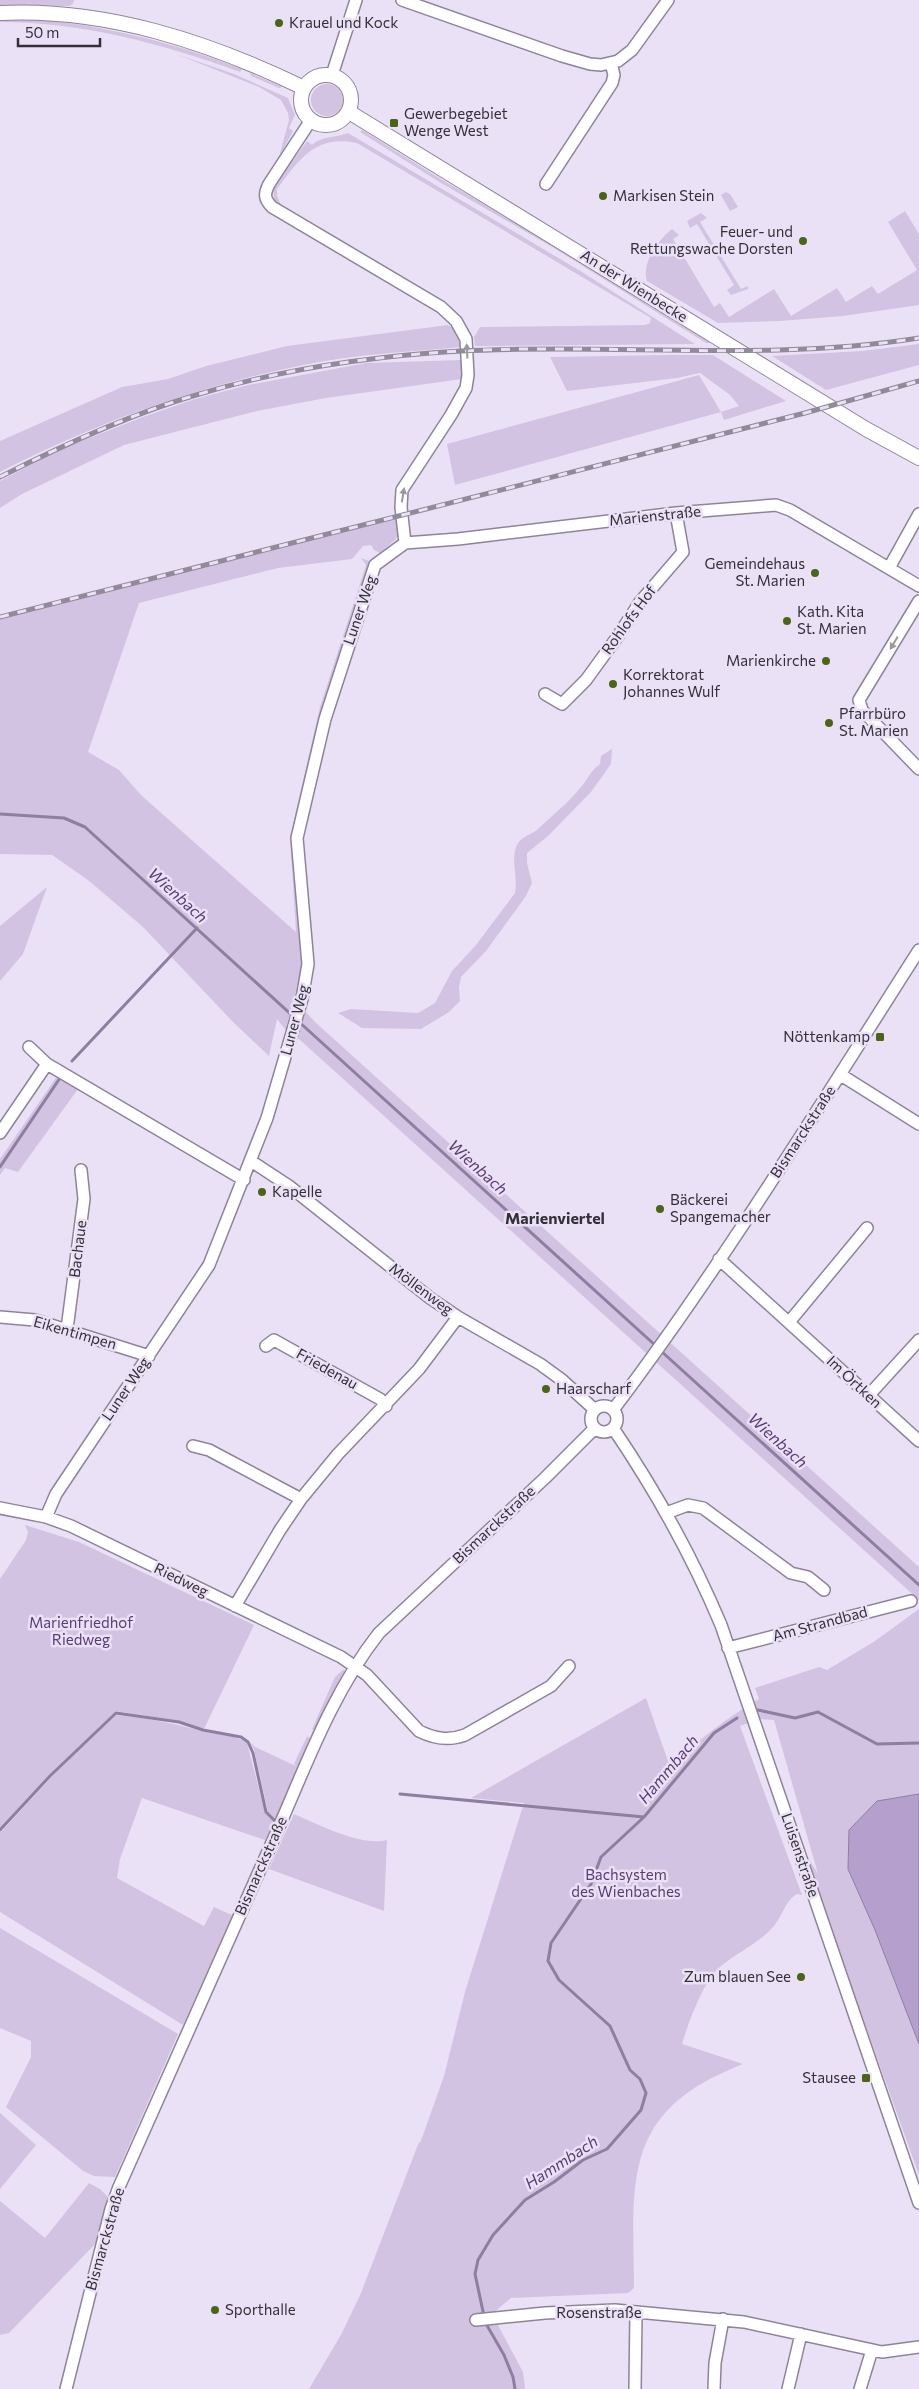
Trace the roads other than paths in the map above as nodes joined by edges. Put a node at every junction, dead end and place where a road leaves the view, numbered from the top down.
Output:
1 (356, 0) edge
2 (402, 0) edge
3 (668, 0) edge
4 (0, 13) edge
5 (611, 64) junction
6 (332, 75) junction
7 (304, 88) junction
8 (349, 112) junction
9 (311, 120) junction
10 (546, 184) dead end
11 (919, 458) edge
12 (676, 513) junction
13 (919, 514) edge
14 (405, 543) junction
15 (889, 568) junction
16 (919, 586) edge
17 (919, 601) edge
18 (545, 694) dead end
19 (919, 769) edge
20 (919, 950) edge
21 (29, 1047) dead end
22 (47, 1064) junction
23 (841, 1075) junction
24 (919, 1124) edge
25 (0, 1133) edge
26 (251, 1161) junction
27 (81, 1170) dead end
28 (244, 1180) junction
29 (867, 1228) dead end
30 (719, 1259) junction
31 (0, 1317) edge
32 (458, 1317) junction
33 (790, 1321) junction
34 (66, 1329) junction
35 (919, 1340) edge
36 (266, 1346) dead end
37 (149, 1356) junction
38 (869, 1395) junction
39 (386, 1406) junction
40 (595, 1410) junction
41 (613, 1410) junction
42 (595, 1428) junction
43 (613, 1428) junction
44 (919, 1441) edge
45 (193, 1446) dead end
46 (301, 1499) junction
47 (0, 1508) edge
48 (666, 1513) junction
49 (46, 1517) junction
50 (824, 1590) dead end
51 (911, 1601) dead end
52 (235, 1606) junction
53 (728, 1648) junction
54 (356, 1666) junction
55 (569, 1666) dead end
56 (919, 2203) edge
57 (636, 2312) junction
58 (723, 2319) junction
59 (476, 2320) dead end
60 (801, 2334) junction
61 (919, 2347) edge
62 (872, 2350) junction
63 (66, 2389) edge
64 (635, 2389) edge
65 (714, 2389) edge
66 (788, 2389) edge
67 (860, 2389) edge

1 - 6 street
2 - 5 street
3 - 5 street
4 - 7 street
5 - 10 street
6 - 7 street
6 - 8 street
7 - 9 street
8 - 9 street
8 - 11 street, An der Wienbecke
14 -> 9 street
12 - 14 street, Marienstraße
12 - 15 street, Marienstraße
12 - 18 street, Rohlofs Hof
13 - 15 street
14 - 26 street, Luner Weg
15 - 16 street, Marienstraße
17 -> 19 street
20 - 23 street, Bismarckstraße
21 - 22 street
22 - 25 street
22 - 28 street
23 - 24 street
23 - 30 street, Bismarckstraße
26 - 28 street, Luner Weg
26 - 32 street, Möllenweg
27 - 34 street, Bachaue
28 - 37 street, Luner Weg
29 - 33 street
30 - 33 street, Im Örtken
30 - 41 street, Bismarckstraße
31 - 34 street, Eikentimpen
32 - 39 street
32 - 40 street, Möllenweg
33 - 38 street, Im Örtken
34 - 37 street, Eikentimpen
35 - 38 street
36 - 39 street, Friedenau
37 - 49 street, Luner Weg
38 - 44 street, Im Örtken
39 - 46 street
40 - 41 street
40 - 42 street
41 - 43 street
42 - 43 street
42 - 54 street, Bismarckstraße
43 - 48 street, Luisenstraße
45 - 46 street
46 - 52 street
47 - 49 street, Riedweg
48 - 50 street
48 - 53 street, Luisenstraße
49 - 52 street, Riedweg
51 - 53 street, Am Strandbad
52 - 54 street, Riedweg
53 - 56 street, Luisenstraße
54 - 55 street, Riedweg
54 - 63 street, Bismarckstraße
57 - 58 street, Rosenstraße
57 - 59 street, Rosenstraße
57 - 64 street
58 - 60 street, Rosenstraße
58 - 65 street
60 - 62 street, Rosenstraße
60 - 66 street
61 - 62 street, Rosenstraße
62 - 67 street

